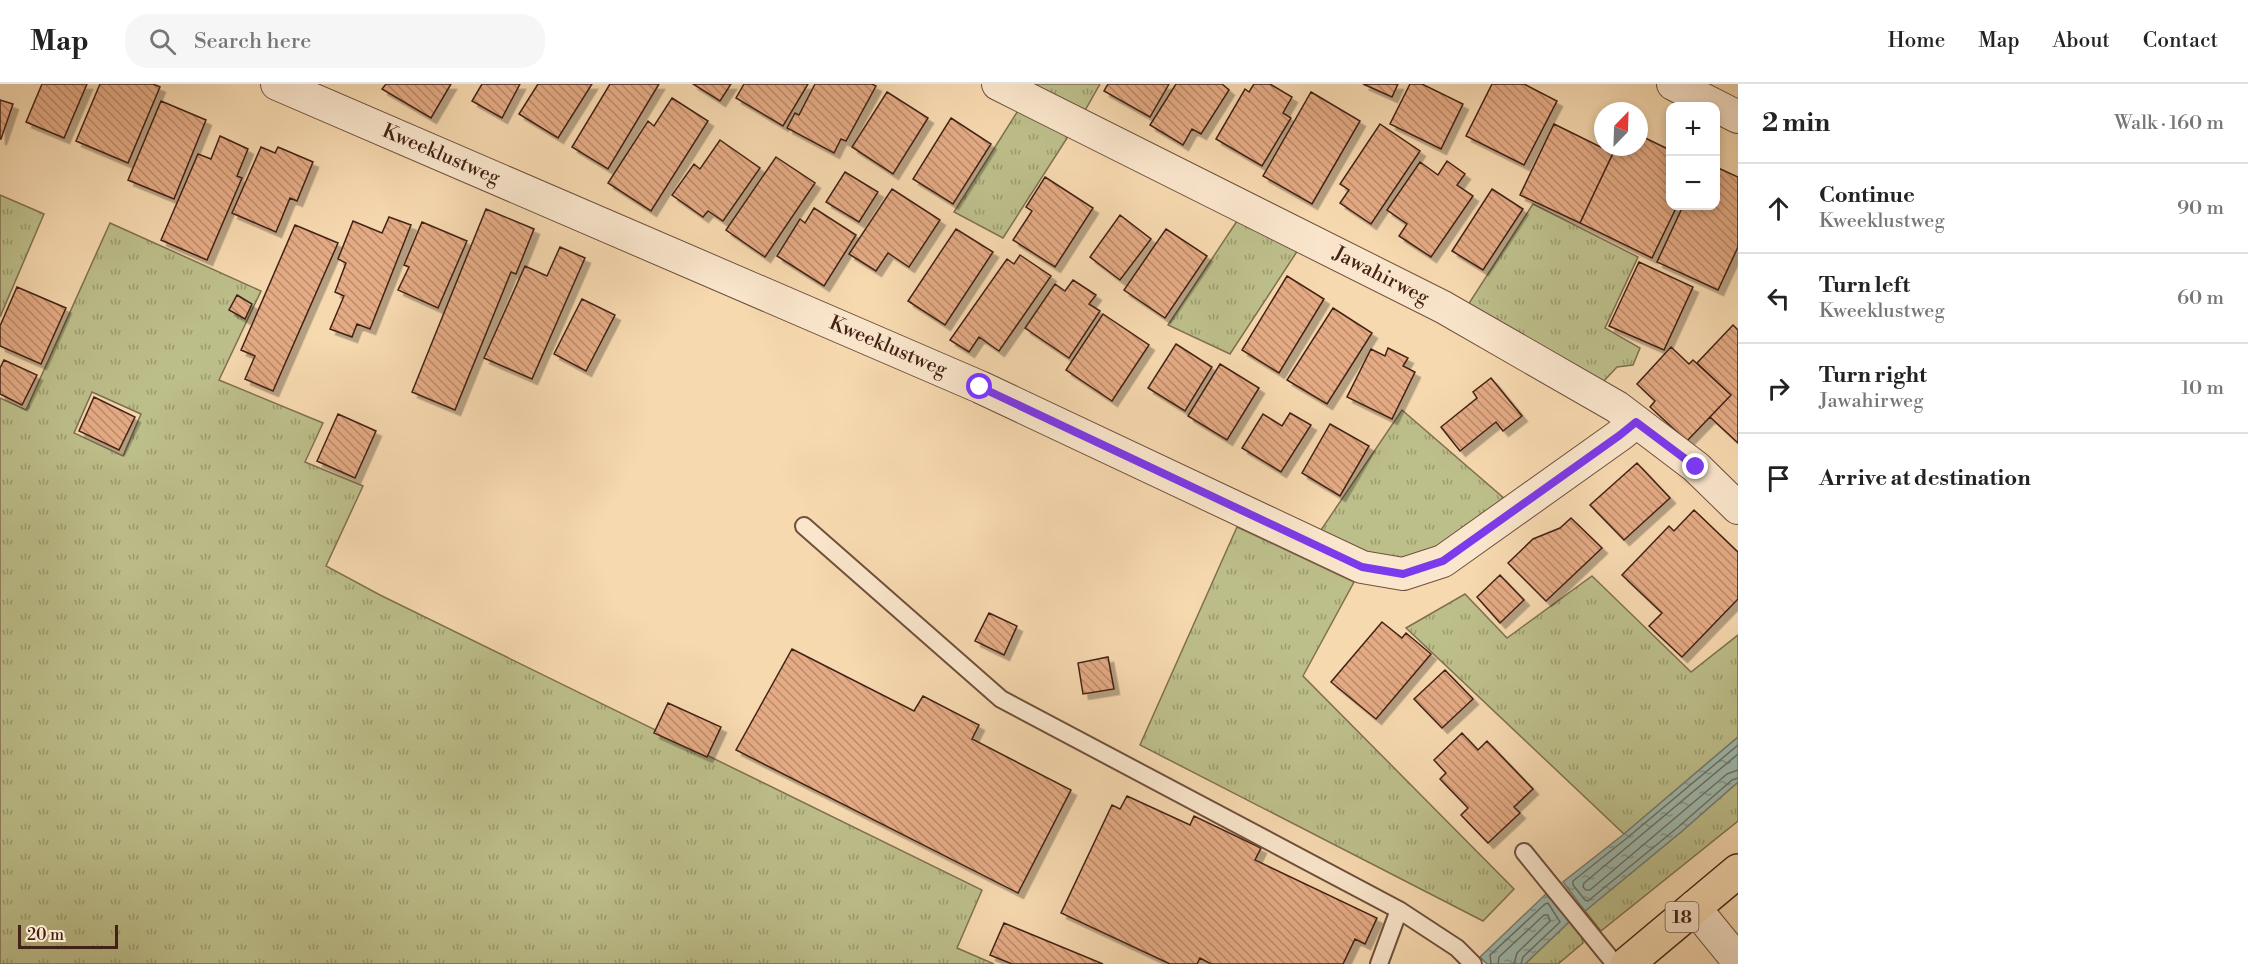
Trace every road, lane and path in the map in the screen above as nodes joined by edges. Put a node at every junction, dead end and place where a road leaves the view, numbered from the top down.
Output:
1 (277, 84) edge
2 (998, 84) edge
3 (1673, 84) edge
4 (1738, 117) edge
5 (1636, 422) junction
6 (1738, 508) edge
7 (804, 526) dead end
8 (1524, 852) dead end
9 (1738, 872) edge
10 (1694, 907) junction
11 (1399, 910) junction
12 (1738, 961) edge
13 (1379, 964) edge
14 (1473, 964) edge
15 (1615, 964) edge
16 (1627, 964) edge

1 - 5 street, Kweeklustweg
2 - 5 street, Jawahirweg
3 - 4 street
5 - 6 street, Jawahirweg
7 - 11 lane
8 - 15 lane
9 - 10 main road, 18
10 - 12 street
10 - 16 main road, 18
11 - 13 lane
11 - 14 lane

